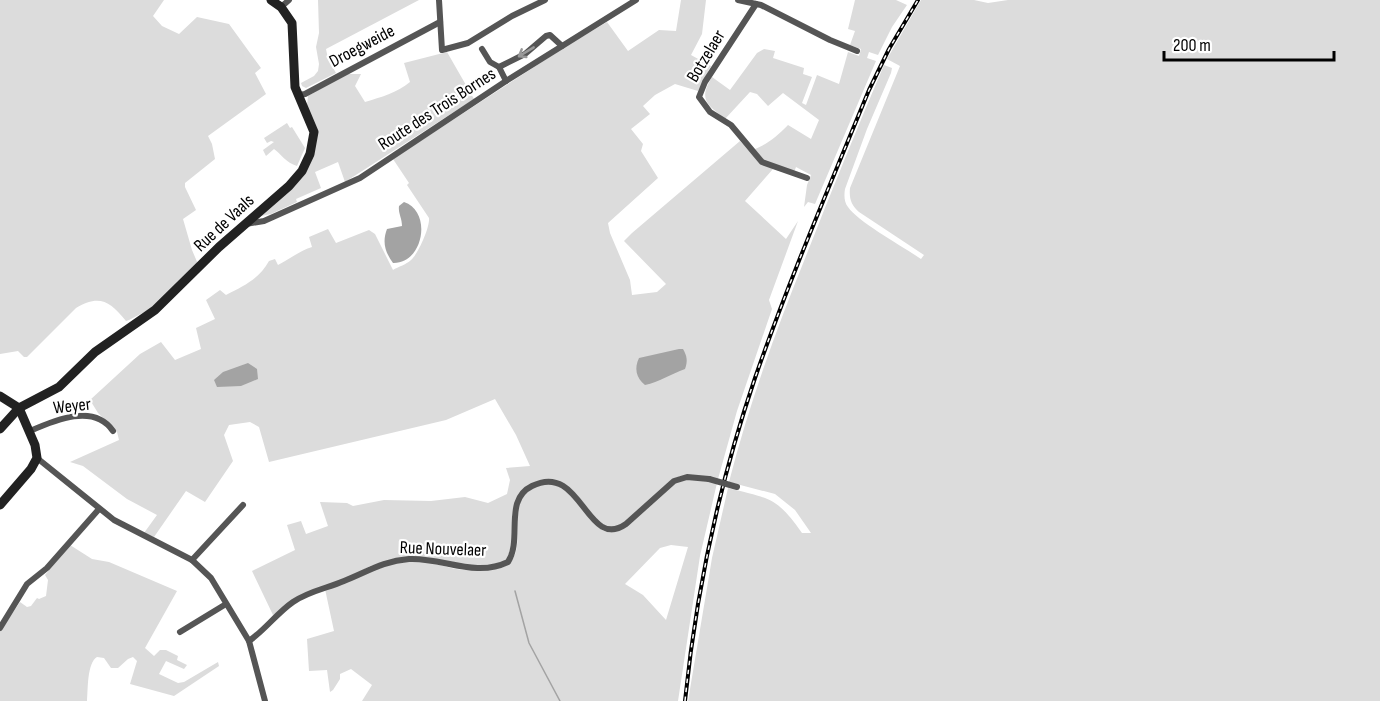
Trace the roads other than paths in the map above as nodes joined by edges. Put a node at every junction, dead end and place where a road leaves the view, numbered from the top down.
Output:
1 (271, 0) edge
2 (439, 0) edge
3 (545, 0) edge
4 (636, 0) edge
5 (738, 0) edge
6 (285, 3) edge
7 (756, 4) junction
8 (440, 22) junction
9 (562, 46) junction
10 (482, 49) dead end
11 (857, 51) dead end
12 (499, 67) junction
13 (506, 81) junction
14 (299, 95) junction
15 (807, 178) dead end
16 (245, 224) junction
17 (1, 399) edge
18 (20, 408) junction
19 (0, 429) edge
20 (30, 431) junction
21 (113, 431) dead end
22 (37, 458) junction
23 (737, 487) dead end
24 (0, 505) edge
25 (243, 505) dead end
26 (99, 508) junction
27 (192, 560) junction
28 (226, 604) junction
29 (0, 628) edge
30 (180, 632) dead end
31 (249, 641) junction
32 (265, 701) edge

1 - 6 main road, Rue de Vaals
2 - 8 street
3 - 8 street
4 - 9 street, Route des Trois Bornes
5 - 7 street
6 - 14 main road, Rue de Vaals
7 - 11 street
7 - 15 street, Botzelaer
8 - 14 street, Droegweide
9 -> 12 street
9 - 13 street, Route des Trois Bornes
10 - 12 street
12 - 13 street
13 - 16 street, Route des Trois Bornes
14 - 16 main road, Rue de Vaals
16 - 18 main road, Rue de Vaals
17 - 18 main road
18 - 19 main road, Rue de Vaals
18 - 20 main road
20 - 21 street, Weyer
20 - 22 main road
22 - 24 main road
22 - 26 street
23 - 31 street, Rue Nouvelaer, bridge
25 - 27 street
26 - 27 street
26 - 29 street
27 - 28 street
28 - 30 street
28 - 31 street
31 - 32 street

